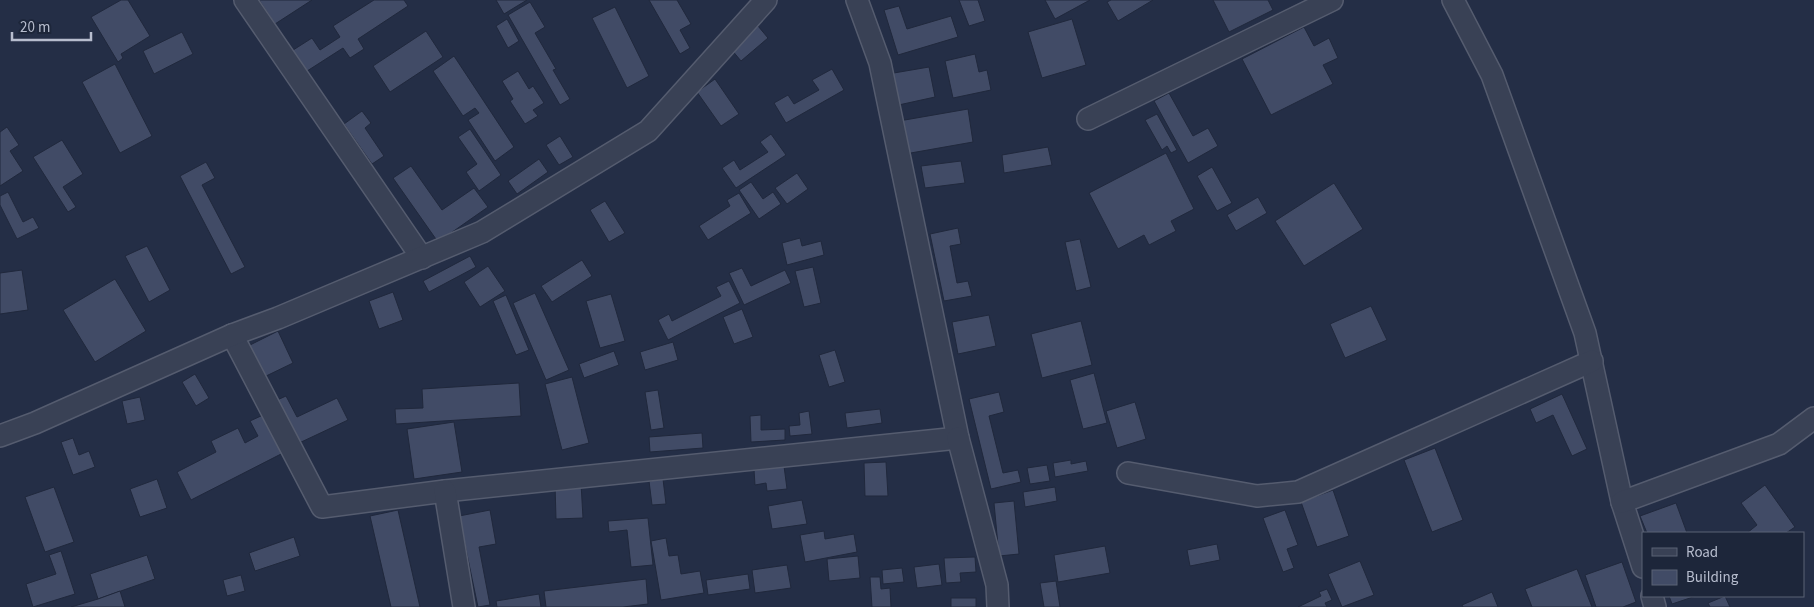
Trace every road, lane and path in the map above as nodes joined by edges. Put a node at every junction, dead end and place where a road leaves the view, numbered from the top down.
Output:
1 (244, 0) edge
2 (766, 0) edge
3 (857, 0) edge
4 (1332, 0) edge
5 (1453, 0) edge
6 (1088, 119) dead end
7 (422, 258) junction
8 (232, 335) junction
9 (1592, 361) junction
10 (1814, 418) edge
11 (0, 436) edge
12 (958, 438) junction
13 (1128, 473) dead end
14 (445, 490) junction
15 (1622, 502) junction
16 (1642, 565) edge
17 (464, 607) edge
18 (998, 607) edge

1 - 7 street
2 - 7 street
3 - 12 street
4 - 6 street
5 - 9 street
7 - 8 street
8 - 11 street
8 - 14 street
9 - 13 street
9 - 15 street
10 - 15 street
12 - 14 street
12 - 18 street
14 - 17 street
15 - 16 street

